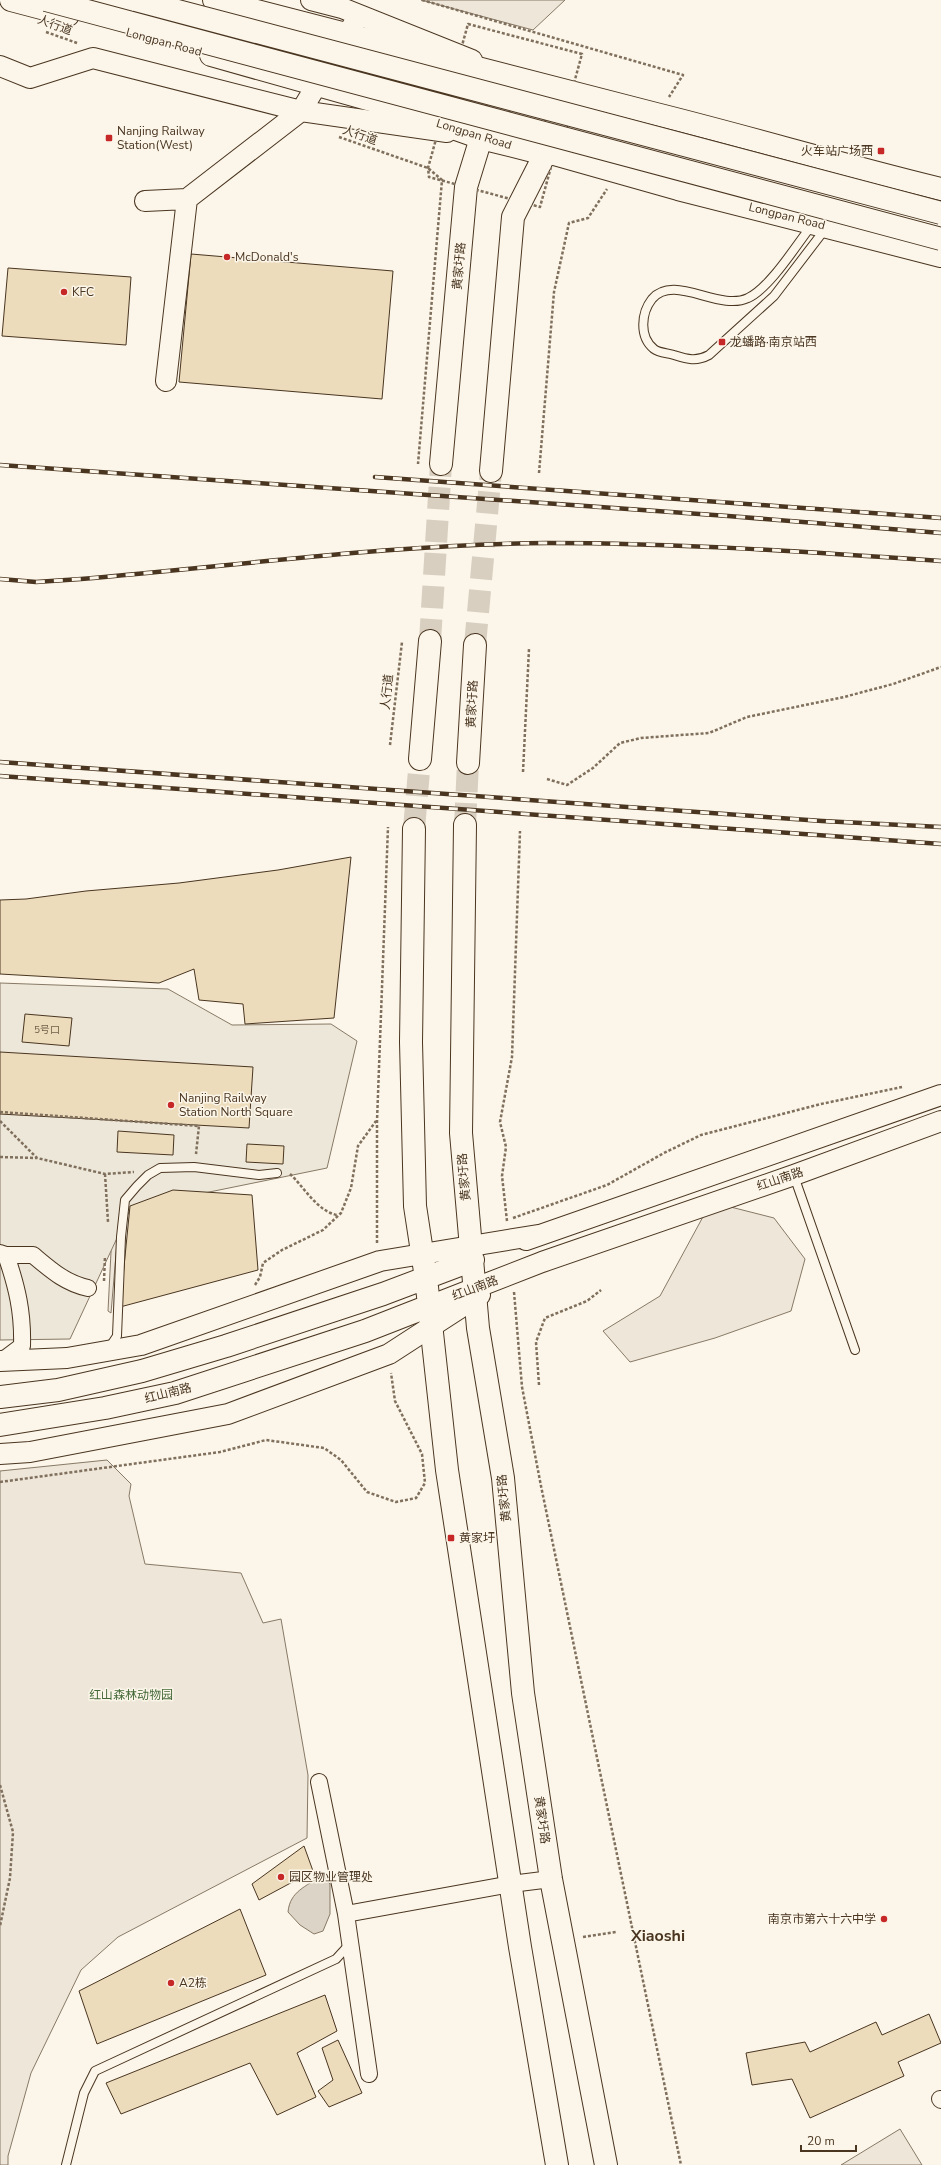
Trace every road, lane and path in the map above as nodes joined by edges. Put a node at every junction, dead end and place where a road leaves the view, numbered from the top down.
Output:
1 (11, 0) edge
2 (46, 0) edge
3 (136, 0) edge
4 (214, 0) edge
5 (311, 0) edge
6 (359, 15) junction
7 (44, 31) dead end
8 (347, 35) junction
9 (80, 44) dead end
10 (0, 66) edge
11 (516, 79) junction
12 (317, 85) junction
13 (567, 92) junction
14 (301, 110) junction
15 (333, 135) dead end
16 (481, 138) junction
17 (545, 154) junction
18 (941, 189) edge
19 (187, 199) junction
20 (145, 201) dead end
21 (941, 213) edge
22 (820, 224) junction
23 (941, 239) edge
24 (941, 256) edge
25 (166, 381) dead end
26 (418, 464) dead end
27 (441, 464) tunnel mouth
28 (491, 471) tunnel mouth
29 (430, 641) tunnel mouth
30 (402, 642) dead end
31 (475, 645) tunnel mouth
32 (529, 649) dead end
33 (941, 667) edge
34 (390, 745) dead end
35 (420, 759) tunnel mouth
36 (468, 763) tunnel mouth
37 (523, 772) dead end
38 (547, 779) dead end
39 (465, 825) tunnel mouth
40 (414, 829) tunnel mouth
41 (520, 831) dead end
42 (941, 1095) edge
43 (0, 1112) edge
44 (0, 1120) edge
45 (941, 1120) edge
46 (377, 1121) dead end
47 (0, 1157) edge
48 (37, 1158) junction
49 (194, 1167) junction
50 (277, 1173) joint
51 (148, 1175) junction
52 (794, 1175) junction
53 (337, 1215) dead end
54 (538, 1235) junction
55 (509, 1239) junction
56 (472, 1253) junction
57 (3, 1254) edge
58 (422, 1254) junction
59 (509, 1275) junction
60 (426, 1278) junction
61 (254, 1287) dead end
62 (88, 1288) dead end
63 (601, 1290) dead end
64 (476, 1293) junction
65 (430, 1317) junction
66 (108, 1350) junction
67 (855, 1350) dead end
68 (1, 1361) edge
69 (538, 1385) dead end
70 (0, 1397) edge
71 (0, 1425) edge
72 (0, 1454) edge
73 (319, 1782) dead end
74 (0, 1785) edge
75 (551, 1879) junction
76 (511, 1884) junction
77 (346, 1914) junction
78 (0, 1926) edge
79 (347, 1947) dead end
80 (369, 2074) dead end
81 (66, 2165) edge
82 (556, 2165) edge
83 (606, 2165) edge
84 (681, 2165) edge

1 - 12 main road, Longpan Road
2 - 23 main road, Longpan Road, bridge
3 - 21 main road, bridge
4 - 8 main road
5 - 6 street
6 - 8 street
6 - 11 street
7 - 9 path, 人行道
8 - 11 main road
8 - 12 street
10 - 14 street
11 - 13 main road
11 - 16 main road, 黄家圩路
12 - 14 street
12 - 16 main road, Longpan Road
13 - 17 main road
13 - 18 main road
14 - 16 street
14 - 19 street
15 - 26 path, 人行道
16 - 17 main road, Longpan Road
16 - 27 main road, 黄家圩路
17 - 22 main road, Longpan Road
17 - 28 main road
19 - 20 street
19 - 25 street
22 - 22 lane
22 - 24 main road, Longpan Road
29 - 35 main road
30 - 34 path, 人行道
31 - 36 main road, 黄家圩路
32 - 37 path
33 - 38 path
39 - 56 main road, 黄家圩路
40 - 58 main road
41 - 55 path
42 - 54 street
43 - 49 path
44 - 48 path
45 - 52 street, 红山南路
46 - 61 path
47 - 48 path
48 - 51 path
49 - 50 lane
49 - 51 lane
50 - 53 path
51 - 66 lane
52 - 59 street, 红山南路
52 - 67 lane
54 - 55 street
54 - 56 street
55 - 56 street
56 - 58 street
56 - 60 main road
56 - 64 main road, 黄家圩路
57 - 62 street
57 - 68 street
58 - 60 main road
58 - 66 street
59 - 64 street, 红山南路
59 - 84 path
60 - 65 main road
60 - 70 main road
63 - 69 path
64 - 65 street, 红山南路
64 - 75 main road, 黄家圩路
65 - 71 main road, 红山南路
65 - 72 street
65 - 76 main road
66 - 68 street
73 - 77 street
74 - 78 path
75 - 76 street
75 - 83 main road, 黄家圩路
76 - 77 street
76 - 82 main road
77 - 80 street
79 - 81 lane

